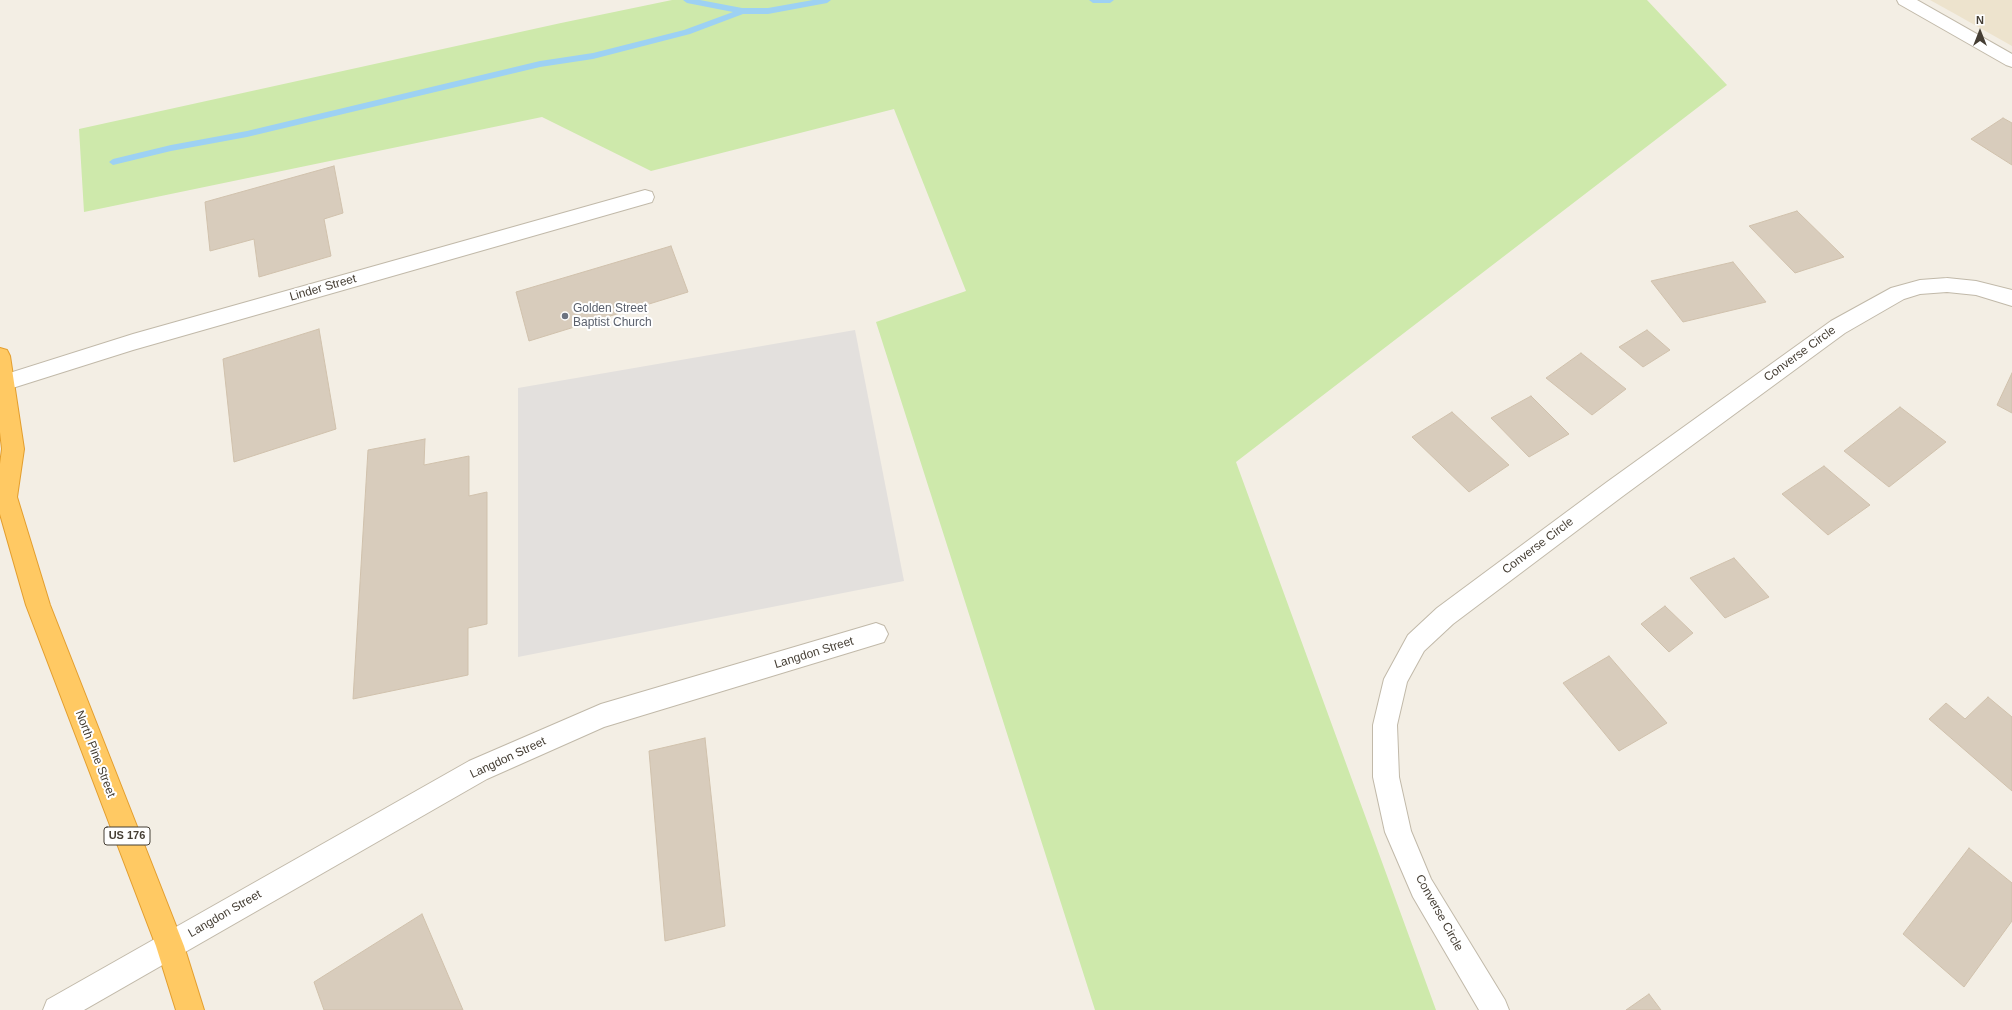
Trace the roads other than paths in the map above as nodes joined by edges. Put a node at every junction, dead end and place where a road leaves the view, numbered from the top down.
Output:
1 (1905, 0) edge
2 (2012, 61) edge
3 (645, 197) dead end
4 (2012, 298) edge
5 (0, 356) edge
6 (2, 383) junction
7 (3, 492) edge
8 (876, 634) dead end
9 (170, 946) junction
10 (57, 1010) edge
11 (190, 1010) edge
12 (1495, 1010) edge

1 - 2 street
3 - 6 street, Linder Street
4 - 12 street, Converse Circle
5 - 6 highway, North Pine Street / US 176
6 - 7 highway, North Pine Street / US 176
7 - 9 highway, North Pine Street / US 176
8 - 9 street, Langdon Street
9 - 10 street, Langdon Street
9 - 11 highway, North Pine Street / US 176

